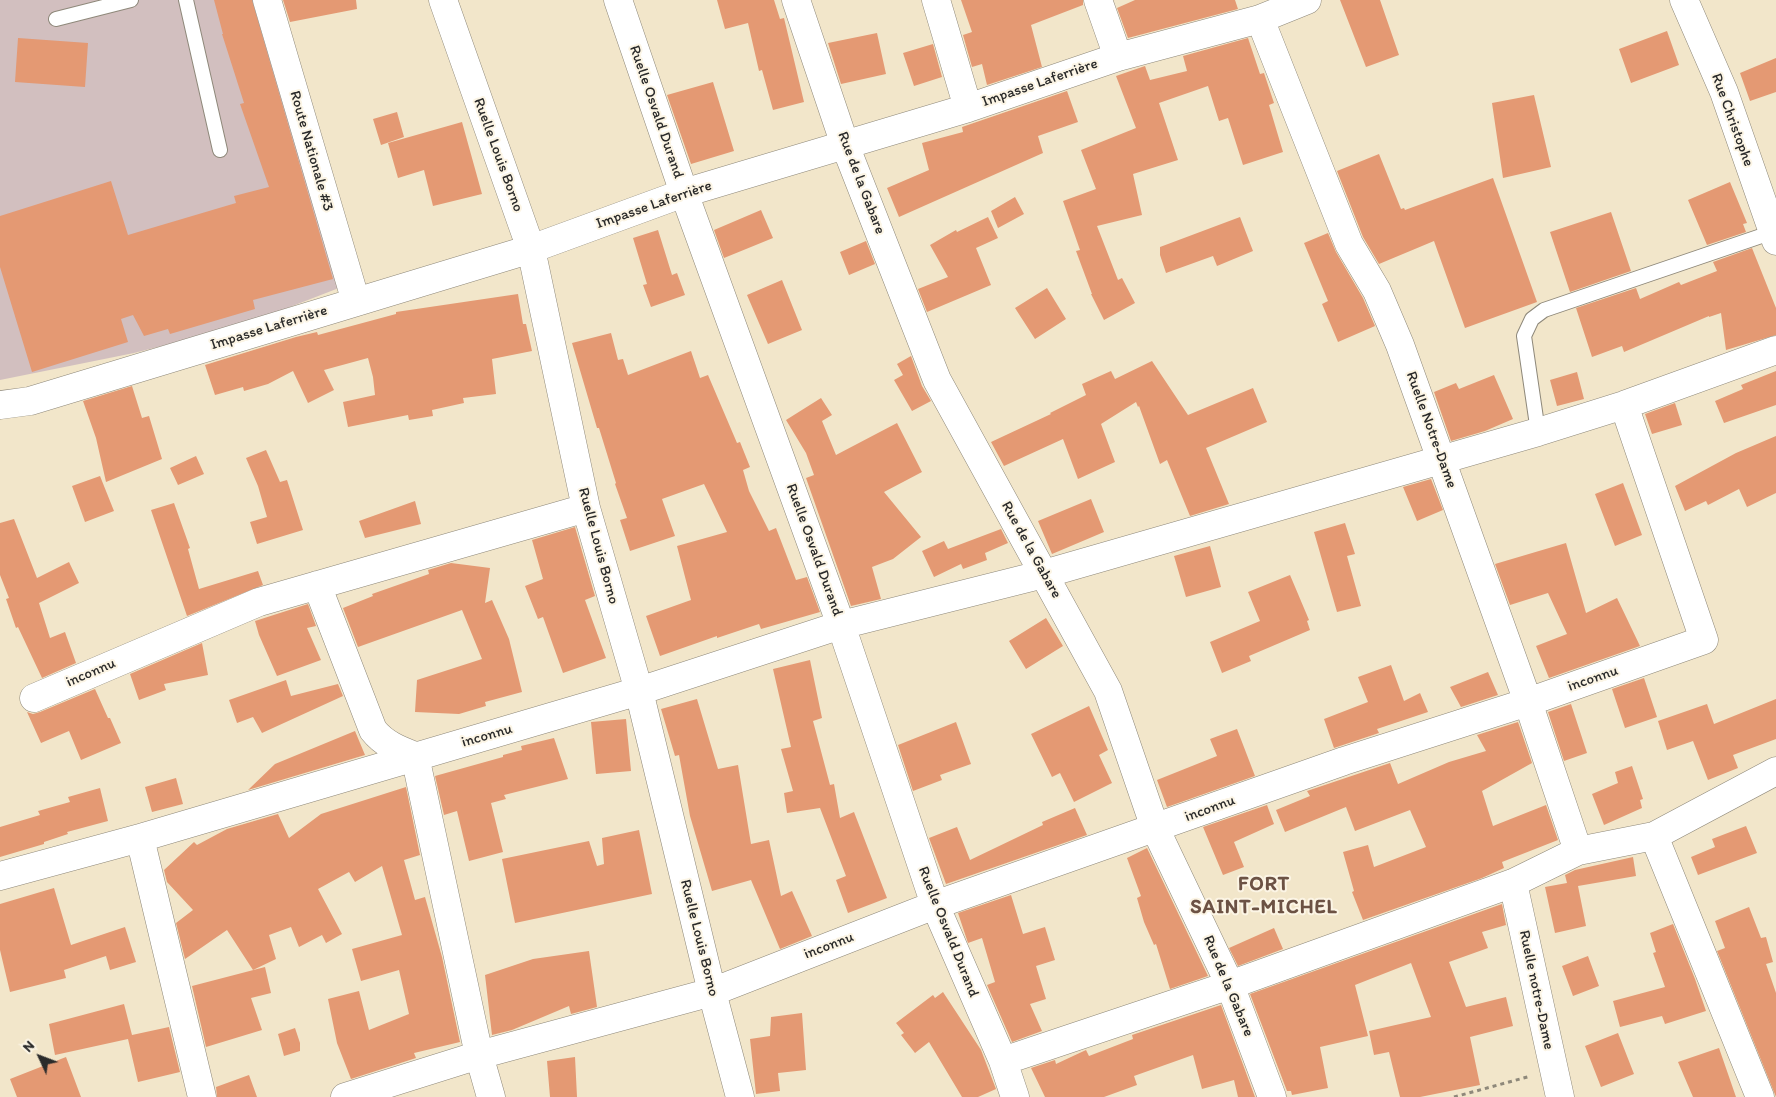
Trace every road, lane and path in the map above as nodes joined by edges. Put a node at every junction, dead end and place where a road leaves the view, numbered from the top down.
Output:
1 (131, 0) edge
2 (186, 0) edge
3 (267, 0) edge
4 (443, 0) edge
5 (618, 0) edge
6 (796, 0) edge
7 (936, 0) edge
8 (1098, 0) edge
9 (1684, 0) edge
10 (1283, 7) edge
11 (56, 19) dead end
12 (1118, 57) junction
13 (968, 108) junction
14 (845, 145) junction
15 (220, 150) dead end
16 (684, 193) junction
17 (1774, 237) edge
18 (531, 249) junction
19 (356, 302) junction
20 (1776, 350) edge
21 (0, 405) edge
22 (1624, 405) junction
23 (1538, 432) junction
24 (1441, 460) junction
25 (586, 508) junction
26 (1044, 574) junction
27 (317, 585) junction
28 (842, 625) junction
29 (639, 691) junction
30 (34, 698) dead end
31 (1528, 702) junction
32 (415, 756) junction
33 (1776, 771) edge
34 (1155, 828) junction
35 (1654, 836) junction
36 (140, 838) junction
37 (1578, 851) junction
38 (0, 876) edge
39 (1513, 882) junction
40 (935, 906) junction
41 (1230, 985) junction
42 (712, 992) junction
43 (479, 1055) junction
44 (1002, 1061) junction
45 (1554, 1070) junction
46 (202, 1097) edge
47 (345, 1097) edge
48 (491, 1097) edge
49 (740, 1097) edge
50 (1015, 1097) edge
51 (1272, 1097) edge
52 (1454, 1097) edge
53 (1560, 1097) edge
54 (1760, 1097) edge

1 - 11 lane
2 - 15 lane
3 - 19 street, Route Nationale #3
4 - 18 street, Ruelle Louis Borno
5 - 16 street, Ruelle Osvald Durand
6 - 14 street, Rue de la Gabare
7 - 13 street
8 - 12 street
9 - 17 street, Rue Christophe
10 - 12 street, Impasse Laferrière
10 - 24 street, Ruelle Notre-Dame
12 - 13 street, Impasse Laferrière
13 - 14 street, Impasse Laferrière
14 - 16 street, Impasse Laferrière
14 - 26 street, Rue de la Gabare
16 - 18 street, Impasse Laferrière
16 - 28 street, Ruelle Osvald Durand
17 - 23 lane
18 - 19 street, Impasse Laferrière
18 - 25 street, Ruelle Louis Borno
19 - 21 street, Impasse Laferrière
20 - 22 street, inconnu
22 - 23 street, inconnu
22 - 31 street, inconnu
23 - 24 street, inconnu
24 - 26 street, inconnu
24 - 31 street, Ruelle Notre-Dame
25 - 27 street, inconnu
25 - 29 street, Ruelle Louis Borno
26 - 28 street, inconnu
26 - 34 street, Rue de la Gabare
27 - 30 street, inconnu
27 - 32 street
28 - 29 street, inconnu
28 - 40 street, Ruelle Osvald Durand
29 - 32 street, inconnu
29 - 42 street, Ruelle Louis Borno
31 - 34 street, inconnu
31 - 37 street, Ruelle Notre-Dame
32 - 36 street, inconnu
32 - 43 street
33 - 35 street
34 - 40 street, inconnu
34 - 41 street, Rue de la Gabare
35 - 37 street
35 - 54 street
36 - 38 street, inconnu
36 - 46 street
37 - 39 street
39 - 41 street
39 - 45 street, Ruelle notre-Dame
40 - 42 street, inconnu
40 - 44 street, Ruelle Osvald Durand
41 - 44 street
41 - 51 street, Rue de la Gabare
42 - 43 street, inconnu
42 - 49 street, Ruelle Louis Borno
43 - 47 street, inconnu
43 - 48 street
44 - 50 street, Ruelle Osvald Durand
45 - 52 path
45 - 53 street, Ruelle notre-Dame

